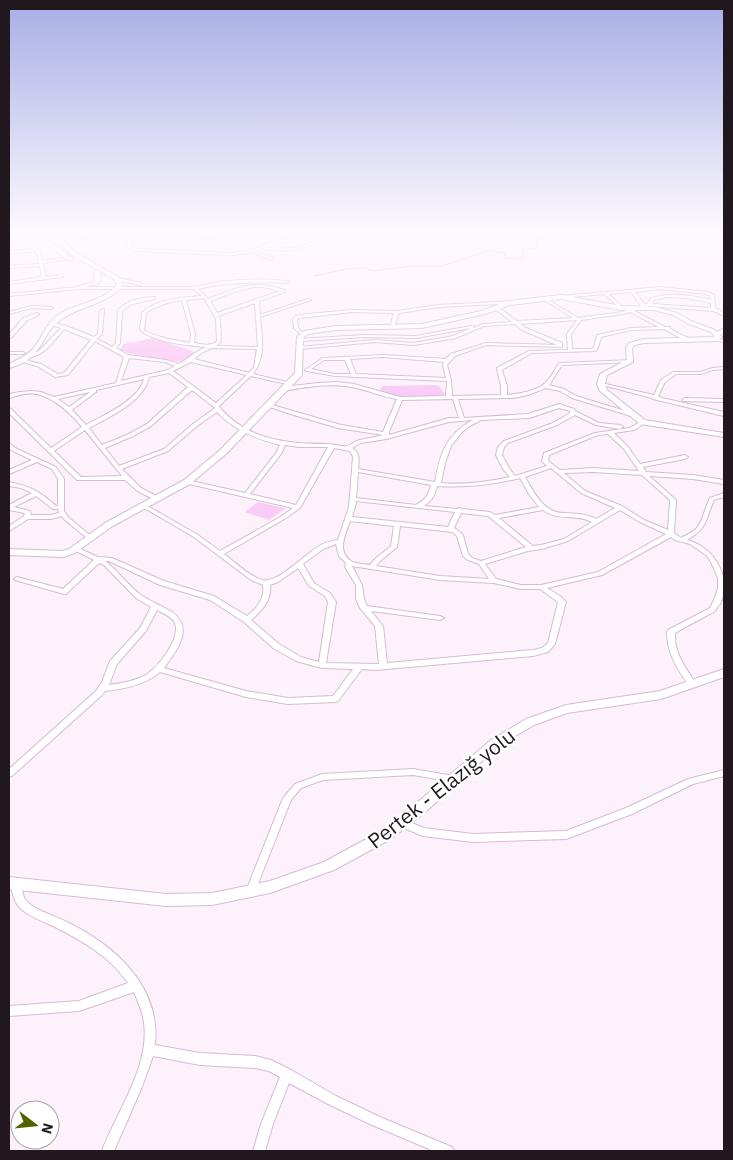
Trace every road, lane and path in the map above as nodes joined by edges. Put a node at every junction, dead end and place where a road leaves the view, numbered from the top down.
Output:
1 (85, 286) edge
2 (144, 286) edge
3 (204, 286) edge
4 (250, 286) edge
5 (268, 286) edge
6 (111, 287) junction
7 (120, 287) junction
8 (147, 287) junction
9 (78, 288) junction
10 (195, 288) junction
11 (632, 291) junction
12 (606, 293) junction
13 (10, 295) edge
14 (561, 297) junction
15 (85, 298) junction
16 (154, 298) dead end
17 (206, 299) junction
18 (545, 299) junction
19 (184, 300) junction
20 (309, 300) dead end
21 (257, 301) junction
22 (513, 302) junction
23 (713, 302) junction
24 (646, 306) junction
25 (51, 308) dead end
26 (496, 308) junction
27 (621, 308) junction
28 (102, 310) dead end
29 (715, 310) junction
30 (631, 311) junction
31 (397, 312) junction
32 (9, 313) edge
33 (37, 314) dead end
34 (724, 314) edge
35 (216, 315) junction
36 (257, 317) junction
37 (577, 318) junction
38 (52, 323) junction
39 (516, 324) junction
40 (64, 327) junction
41 (392, 327) junction
42 (668, 328) junction
43 (719, 334) edge
44 (9, 337) edge
45 (94, 339) junction
46 (300, 340) junction
47 (690, 341) junction
48 (724, 341) edge
49 (192, 344) junction
50 (214, 346) junction
51 (260, 348) junction
52 (569, 348) junction
53 (112, 349) junction
54 (9, 352) edge
55 (126, 356) junction
56 (24, 357) junction
57 (347, 358) junction
58 (190, 360) junction
59 (447, 361) junction
60 (631, 361) junction
61 (9, 362) edge
62 (9, 366) edge
63 (179, 366) junction
64 (724, 368) edge
65 (304, 370) junction
66 (170, 371) junction
67 (250, 375) junction
68 (147, 376) junction
69 (354, 376) junction
70 (449, 380) junction
71 (118, 383) junction
72 (601, 384) junction
73 (286, 386) junction
74 (546, 386) junction
75 (192, 387) junction
76 (97, 389) junction
77 (504, 395) junction
78 (9, 396) edge
79 (452, 397) junction
80 (655, 398) junction
81 (53, 399) junction
82 (400, 399) junction
83 (724, 401) edge
84 (267, 405) junction
85 (217, 408) junction
86 (9, 410) edge
87 (69, 410) junction
88 (573, 412) junction
89 (724, 414) edge
90 (633, 415) junction
91 (481, 418) junction
92 (462, 419) junction
93 (640, 424) junction
94 (86, 428) junction
95 (353, 429) junction
96 (242, 430) junction
97 (609, 432) junction
98 (386, 436) junction
99 (724, 436) edge
100 (283, 443) junction
101 (9, 445) edge
102 (332, 446) junction
103 (350, 446) junction
104 (102, 447) junction
105 (51, 451) junction
106 (685, 457) dead end
107 (37, 460) junction
108 (552, 466) junction
109 (640, 466) junction
110 (119, 468) junction
111 (355, 470) junction
112 (9, 472) edge
113 (559, 472) junction
114 (644, 474) junction
115 (521, 475) junction
116 (514, 477) junction
117 (128, 478) junction
118 (187, 482) junction
119 (724, 482) edge
120 (9, 484) edge
121 (436, 484) junction
122 (37, 493) junction
123 (247, 494) junction
124 (724, 495) edge
125 (156, 498) junction
126 (352, 499) junction
127 (142, 506) junction
128 (61, 507) junction
129 (298, 507) junction
130 (416, 507) junction
131 (620, 507) junction
132 (9, 508) edge
133 (544, 508) junction
134 (459, 510) junction
135 (63, 514) junction
136 (27, 516) junction
137 (495, 517) junction
138 (348, 519) junction
139 (595, 521) junction
140 (397, 524) junction
141 (9, 529) edge
142 (450, 529) junction
143 (671, 534) junction
144 (90, 538) junction
145 (684, 540) junction
146 (340, 541) junction
147 (531, 548) junction
148 (76, 549) junction
149 (9, 552) edge
150 (219, 554) junction
151 (99, 559) junction
152 (299, 563) junction
153 (350, 564) junction
154 (481, 564) junction
155 (372, 568) junction
156 (17, 579) dead end
157 (494, 581) junction
158 (266, 583) junction
159 (540, 587) junction
160 (155, 606) junction
161 (364, 608) junction
162 (440, 618) dead end
163 (247, 620) junction
164 (322, 665) junction
165 (383, 666) junction
166 (359, 667) junction
167 (158, 669) junction
168 (724, 673) edge
169 (693, 685) junction
170 (102, 688) junction
171 (723, 770) edge
172 (9, 774) edge
173 (454, 779) junction
174 (402, 823) junction
175 (13, 884) edge
176 (251, 892) junction
177 (135, 986) junction
178 (9, 1011) edge
179 (149, 1050) junction
180 (287, 1074) junction
181 (108, 1151) edge
182 (259, 1151) edge
183 (448, 1151) edge

1 - 9 main road
2 - 8 street
3 - 10 street
4 - 17 street
5 - 21 street
6 - 7 street
6 - 9 street
6 - 15 main road
7 - 8 street
7 - 38 main road
8 - 10 street
9 - 13 street
9 - 15 main road
10 - 17 street
11 - 12 street
11 - 23 street
11 - 24 street
12 - 14 street
12 - 27 street
14 - 18 main road
14 - 27 main road
15 - 56 main road
16 - 53 street
17 - 19 street
17 - 35 street
18 - 22 main road
18 - 37 street
19 - 49 street
19 - 49 street
20 - 36 street
21 - 35 street
21 - 36 street
22 - 26 main road
22 - 31 street
23 - 24 street
23 - 29 street
24 - 27 main road
24 - 29 street
24 - 30 street
24 - 43 main road
25 - 32 street
26 - 39 street
26 - 41 main road
28 - 45 street
29 - 34 street
30 - 37 street
30 - 42 street
31 - 41 street
31 - 46 street
33 - 44 street
35 - 50 street
36 - 51 street
37 - 39 street
37 - 52 street
38 - 40 street
38 - 56 main road
39 - 46 street
39 - 52 street
40 - 45 street
40 - 56 street
41 - 46 main road
42 - 47 street
42 - 52 street
43 - 47 main road
43 - 48 street
45 - 53 street
45 - 56 street
46 - 65 main road
47 - 60 main road
49 - 50 street
50 - 51 street
50 - 58 street
51 - 67 street
52 - 59 street
52 - 77 street
53 - 55 street
54 - 56 street
55 - 63 street
55 - 71 street
56 - 61 main road
56 - 62 main road
57 - 59 street
57 - 65 street
57 - 69 street
58 - 63 street
58 - 67 street
59 - 70 street
60 - 72 main road
60 - 74 street
63 - 66 street
64 - 80 street
65 - 69 street
65 - 73 main road
66 - 68 street
66 - 75 street
67 - 73 street
67 - 85 street
68 - 71 street
68 - 94 street
69 - 70 street
70 - 79 street
71 - 76 street
72 - 80 street
72 - 90 main road
73 - 82 street
73 - 84 main road
74 - 77 street
74 - 90 street
75 - 85 street
75 - 104 street
76 - 81 street
76 - 87 street
77 - 79 street
78 - 81 street
79 - 82 street
79 - 92 street
80 - 83 street
80 - 89 street
81 - 87 street
82 - 98 street
84 - 95 street
84 - 96 main road
85 - 96 street
85 - 110 street
86 - 105 street
87 - 94 street
88 - 91 street
88 - 93 street
88 - 116 street
90 - 93 main road
91 - 92 street
91 - 121 street
92 - 98 street
93 - 97 street
93 - 99 main road
94 - 104 street
94 - 105 street
95 - 98 street
95 - 103 street
96 - 100 street
96 - 118 main road
97 - 108 street
97 - 109 street
98 - 103 street
100 - 102 street
100 - 123 street
101 - 107 street
102 - 103 street
102 - 129 street
103 - 111 street
104 - 110 street
105 - 117 street
106 - 109 street
107 - 112 street
107 - 128 street
108 - 113 street
108 - 115 street
109 - 114 street
110 - 117 street
111 - 121 street
111 - 126 street
113 - 114 street
113 - 131 street
114 - 119 street
114 - 143 street
115 - 116 street
115 - 133 street
116 - 121 street
117 - 125 street
118 - 123 street
118 - 125 main road
120 - 122 street
121 - 130 street
122 - 128 street
122 - 132 street
123 - 129 street
124 - 145 street
125 - 127 main road
126 - 130 street
126 - 138 street
127 - 144 main road
127 - 150 street
128 - 135 street
129 - 150 street
130 - 134 street
131 - 139 street
131 - 143 street
132 - 136 street
133 - 137 street
133 - 139 street
134 - 137 street
134 - 142 street
135 - 136 street
135 - 144 street
136 - 141 street
137 - 147 street
138 - 140 street
138 - 146 street
139 - 147 street
140 - 142 street
140 - 155 street
142 - 154 street
143 - 145 street
143 - 159 street
144 - 148 main road
145 - 169 street
146 - 152 street
146 - 153 street
147 - 154 street
148 - 149 main road
148 - 151 street
150 - 158 street
151 - 156 street
151 - 160 street
151 - 163 street
152 - 158 street
152 - 164 street
153 - 155 street
153 - 161 street
154 - 157 street
155 - 157 street
157 - 159 street
158 - 163 street
159 - 165 street
160 - 167 street
160 - 170 street
161 - 162 street
161 - 165 street
163 - 164 street
164 - 166 street
165 - 166 street
166 - 167 street
167 - 170 street
168 - 169 main road, Pertek - Elazığ yolu
169 - 173 main road, Pertek - Elazığ yolu
170 - 172 street
171 - 174 street
173 - 174 main road, Pertek - Elazığ yolu
173 - 176 street
174 - 176 main road, Pertek - Elazığ yolu
175 - 176 main road, Pertek - Elazığ yolu
175 - 177 street
177 - 178 street
177 - 179 street
179 - 180 street
179 - 181 street
180 - 182 street
180 - 183 street

